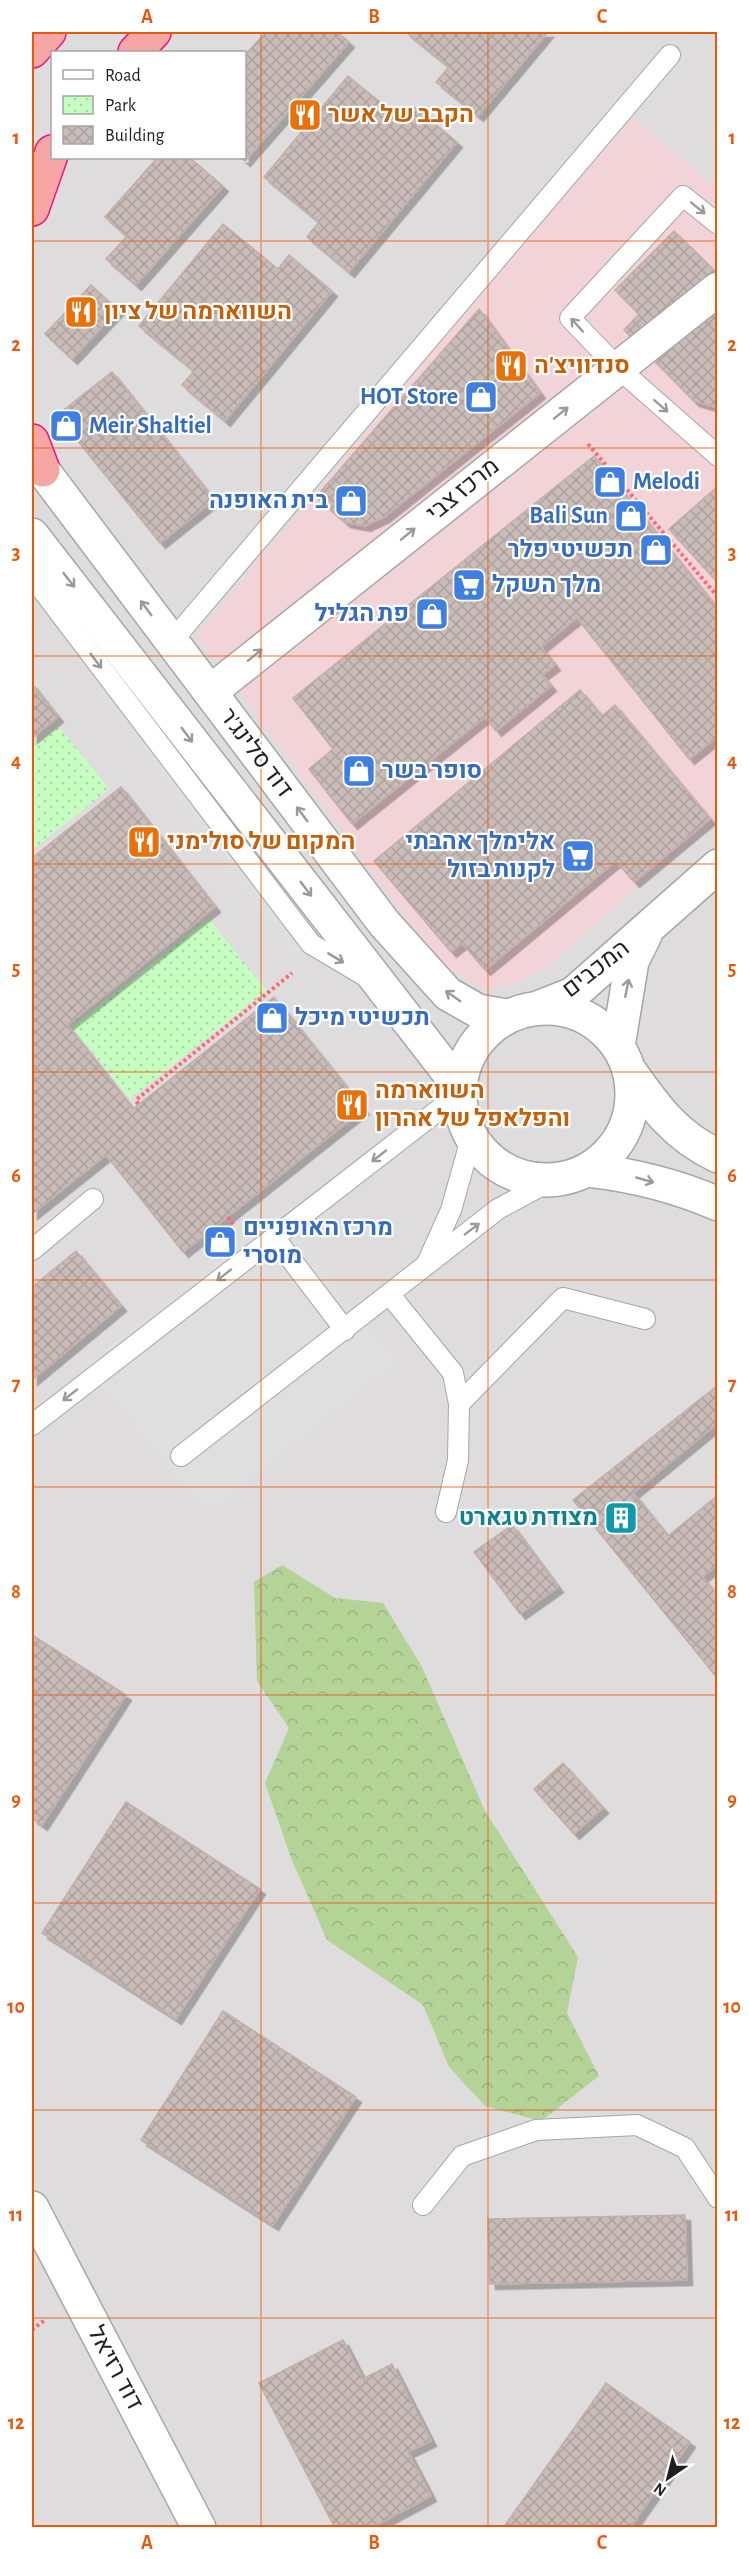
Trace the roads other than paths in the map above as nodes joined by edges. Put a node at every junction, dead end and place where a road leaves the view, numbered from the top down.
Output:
1 (49, 32) edge
2 (154, 32) edge
3 (32, 51) edge
4 (136, 51) edge
5 (670, 55) dead end
6 (51, 146) edge
7 (51, 155) edge
8 (32, 168) edge
9 (32, 209) edge
10 (717, 224) edge
11 (717, 289) edge
12 (617, 368) junction
13 (35, 456) edge
14 (717, 456) edge
15 (32, 535) edge
16 (32, 559) edge
17 (171, 642) junction
18 (210, 692) junction
19 (717, 866) edge
20 (650, 927) junction
21 (378, 984) junction
22 (540, 1007) junction
23 (506, 1016) junction
24 (623, 1058) junction
25 (459, 1091) junction
26 (471, 1139) junction
27 (717, 1156) edge
28 (588, 1170) junction
29 (552, 1180) junction
30 (93, 1199) dead end
31 (717, 1204) edge
32 (274, 1237) junction
33 (32, 1250) edge
34 (426, 1266) junction
35 (390, 1295) junction
36 (645, 1319) dead end
37 (345, 1330) junction
38 (459, 1404) junction
39 (32, 1425) edge
40 (181, 1455) dead end
41 (446, 1512) dead end
42 (717, 2198) edge
43 (423, 2205) dead end
44 (32, 2208) edge
45 (199, 2528) edge

1 - 3 highway
2 - 4 highway
5 - 17 lane
6 - 8 highway
7 - 9 highway
12 -> 10 lane
11 - 12 street, מרכז צבי
12 -> 14 lane
18 -> 12 street, מרכז צבי
17 -> 13 street, דוד סלינג'ר
15 -> 21 street, דוד סלינג'ר
16 -> 21 lane
17 - 18 street, דוד סלינג'ר
23 -> 18 street, דוד סלינג'ר
19 - 20 street, המכבים
20 - 22 street, המכבים
24 -> 20 street, המכבים
21 - 25 street, דוד סלינג'ר
22 - 23 street
22 - 24 street
23 - 25 street
24 - 27 street
24 - 28 street
25 - 26 street
25 -> 32 lane
26 - 29 street
26 - 34 lane
28 - 29 street
28 -> 31 street
34 -> 29 lane
30 - 33 lane
32 - 37 lane
32 -> 39 lane
34 - 35 lane
35 - 37 lane
35 - 38 lane
36 - 38 lane
37 - 40 lane
38 - 41 lane
42 - 43 lane
44 - 45 street, דוד רזיאל

